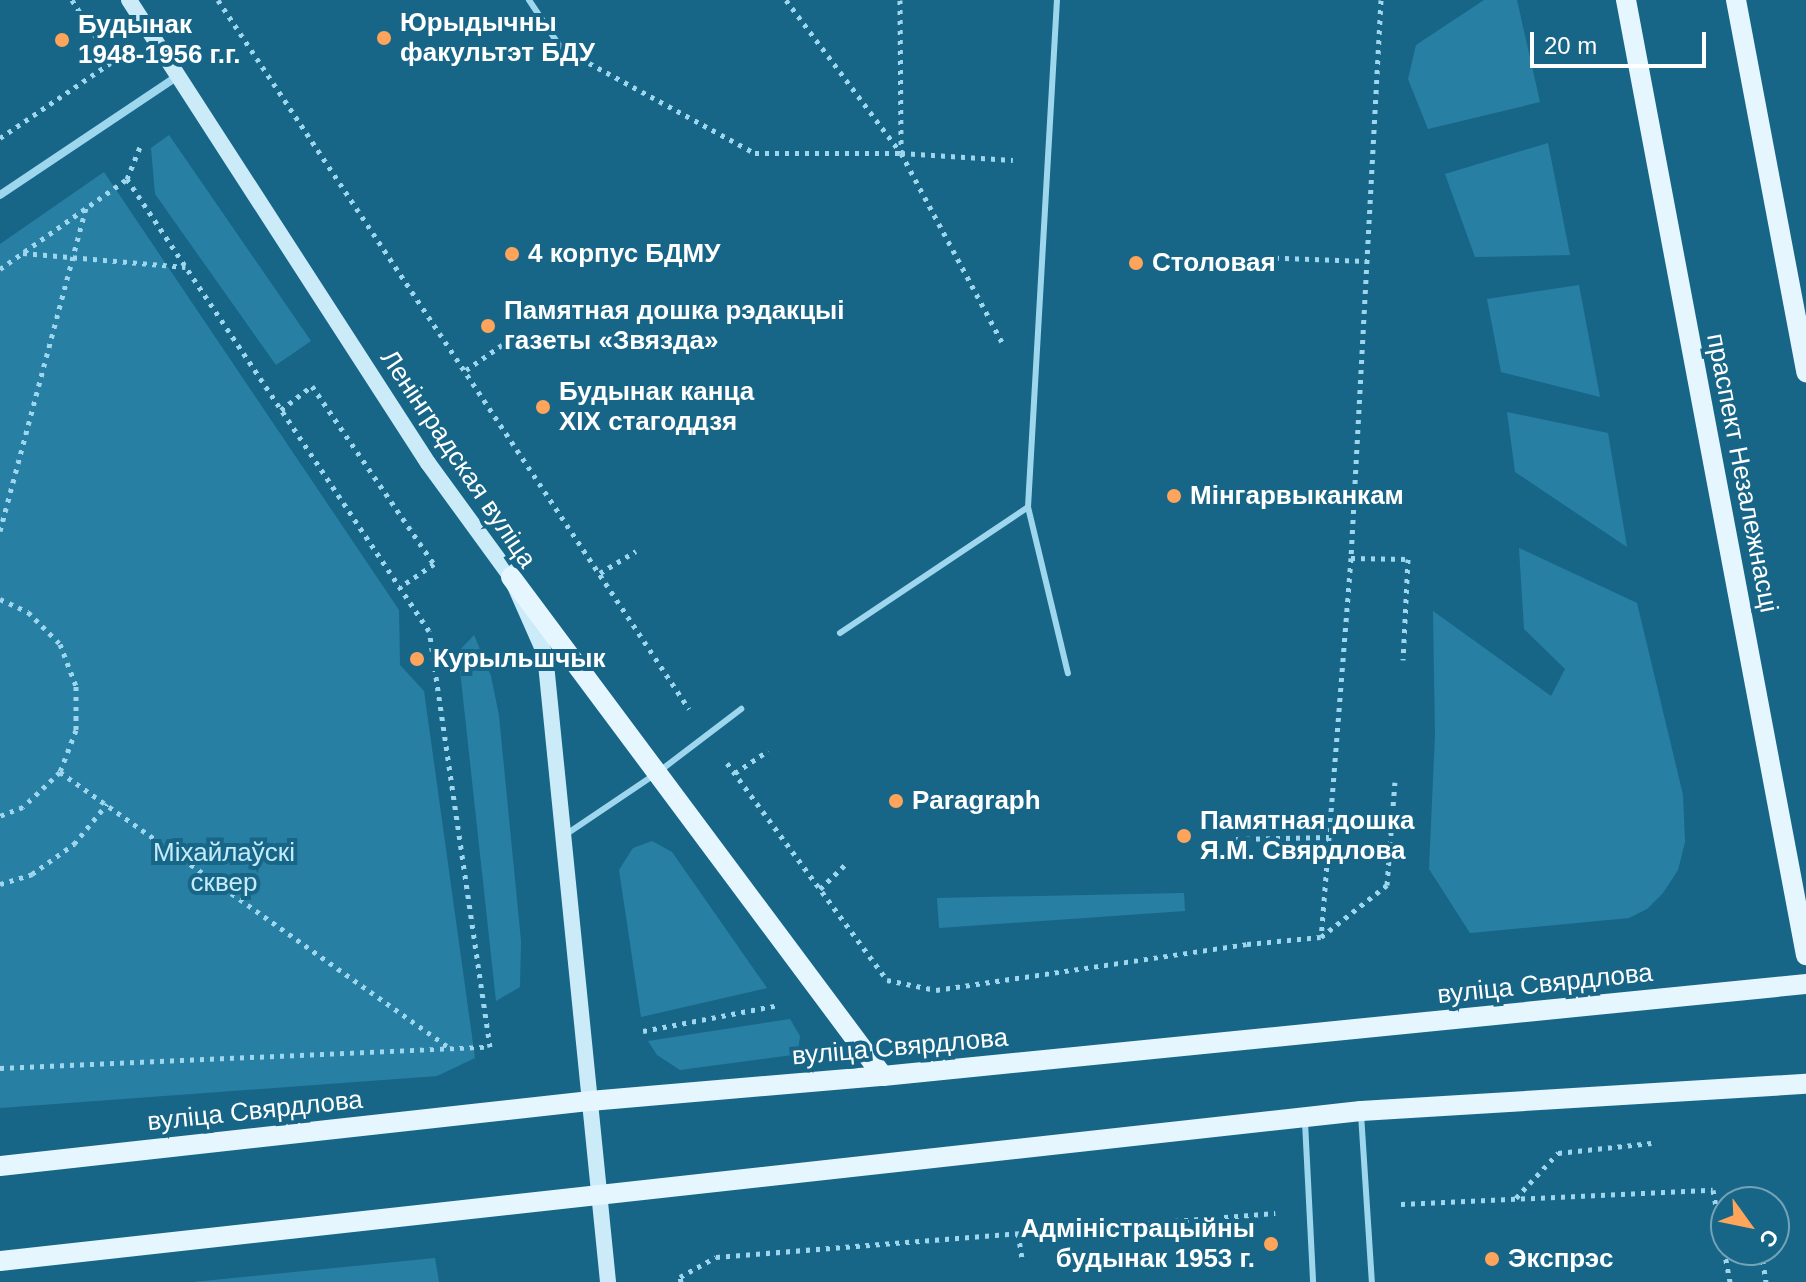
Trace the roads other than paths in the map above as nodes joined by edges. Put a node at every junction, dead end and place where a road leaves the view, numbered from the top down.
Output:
1 (129, 0) edge
2 (529, 0) edge
3 (1057, 0) edge
4 (1626, 0) edge
5 (1736, 0) edge
6 (561, 48) road end
7 (180, 75) junction
8 (0, 195) edge
9 (1806, 372) edge
10 (1028, 507) junction
11 (511, 577) junction
12 (840, 633) dead end
13 (1068, 673) dead end
14 (741, 709) dead end
15 (657, 773) junction
16 (562, 837) junction
17 (1806, 955) edge
18 (1806, 984) edge
19 (883, 1076) junction
20 (1806, 1084) edge
21 (590, 1101) junction
22 (1361, 1111) junction
23 (1304, 1118) junction
24 (0, 1166) edge
25 (601, 1194) junction
26 (0, 1261) edge
27 (608, 1282) edge
28 (1313, 1282) edge
29 (1372, 1282) edge

1 - 7 street, Ленінградская вуліца
2 - 6 lane
3 - 10 lane
4 - 17 main road, праспект Незалежнасці
5 - 9 main road
7 - 8 street
7 - 11 street, Ленінградская вуліца
10 - 12 lane
10 - 13 lane
11 - 15 main road
11 - 16 street, Ленінградская вуліца
14 - 15 lane
15 - 16 lane
15 - 19 main road
16 - 21 street, Ленінградская вуліца
18 - 19 main road, вуліца Свярдлова
19 - 21 main road, вуліца Свярдлова
20 - 22 main road
21 - 24 main road, вуліца Свярдлова
21 - 25 street, Ленінградская вуліца
22 - 23 main road
22 - 29 lane
23 - 25 main road
23 - 28 lane
25 - 26 main road
25 - 27 street, Ленінградская вуліца

